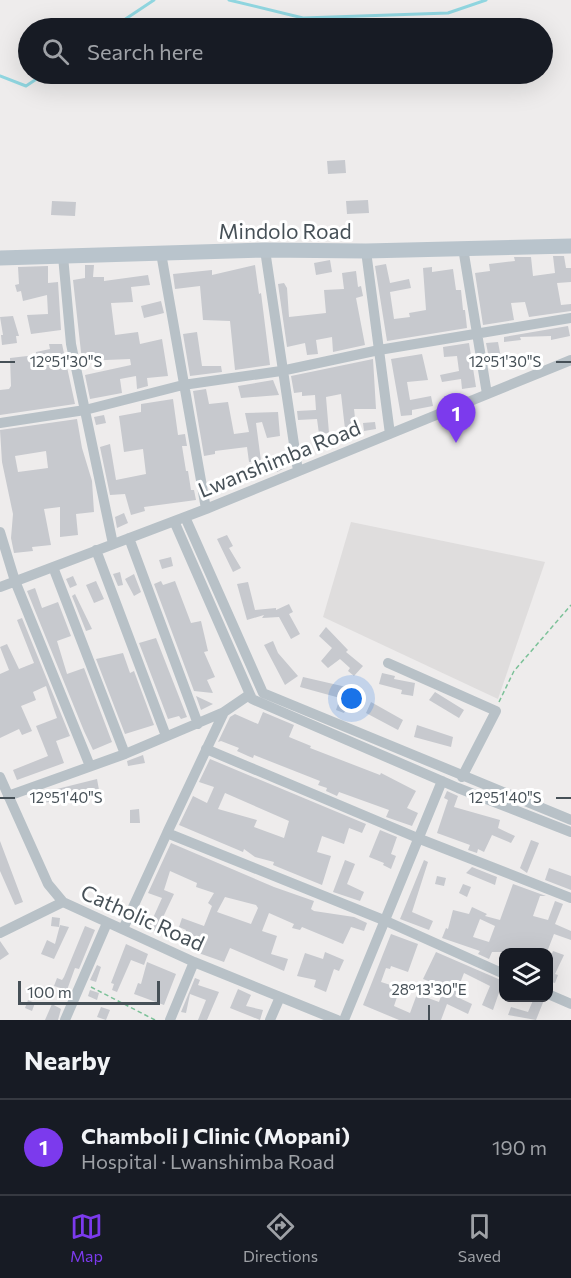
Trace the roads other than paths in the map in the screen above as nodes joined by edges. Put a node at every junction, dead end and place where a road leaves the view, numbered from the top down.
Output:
1 (571, 246) edge
2 (463, 248) junction
3 (265, 250) junction
4 (366, 251) junction
5 (161, 253) junction
6 (63, 256) junction
7 (0, 258) edge
8 (571, 318) edge
9 (477, 333) junction
10 (379, 350) junction
11 (571, 360) edge
12 (281, 370) junction
13 (183, 385) junction
14 (487, 394) junction
15 (85, 410) junction
16 (0, 423) edge
17 (390, 434) junction
18 (298, 471) junction
19 (206, 509) junction
20 (180, 519) junction
21 (0, 532) edge
22 (129, 538) junction
23 (113, 544) junction
24 (96, 550) junction
25 (53, 567) junction
26 (15, 581) junction
27 (0, 587) edge
28 (388, 663) dead end
29 (249, 695) junction
30 (224, 712) junction
31 (198, 724) junction
32 (166, 736) junction
33 (206, 749) junction
34 (125, 754) junction
35 (90, 766) junction
36 (0, 777) edge
37 (462, 777) junction
38 (442, 781) junction
39 (8, 796) junction
40 (544, 809) junction
41 (540, 820) junction
42 (571, 820) edge
43 (571, 832) edge
44 (167, 833) junction
45 (420, 839) junction
46 (571, 898) edge
47 (63, 902) junction
48 (386, 921) junction
49 (107, 923) junction
50 (123, 929) junction
51 (0, 933) edge
52 (194, 962) junction
53 (499, 972) edge
54 (553, 996) edge
55 (280, 998) junction
56 (571, 1004) edge
57 (65, 1020) edge
58 (170, 1020) edge
59 (270, 1020) edge
60 (337, 1020) edge
61 (344, 1020) edge

1 - 2 street, Mindolo Road
2 - 4 street, Mindolo Road
2 - 9 street
3 - 4 street, Mindolo Road
3 - 5 street, Mindolo Road
3 - 12 street
4 - 10 street
5 - 6 street, Mindolo Road
5 - 13 street
6 - 7 street, Mindolo Road
6 - 15 street
8 - 9 street
9 - 10 street
9 - 14 street
10 - 12 street
10 - 17 street
11 - 14 street, Lwanshimba Road
12 - 13 street
12 - 18 street
13 - 15 street
13 - 19 street
14 - 17 street, Lwanshimba Road
15 - 16 street
15 - 23 street
17 - 18 street, Lwanshimba Road
18 - 19 street, Lwanshimba Road
19 - 20 street, Lwanshimba Road
20 - 22 street, Lwanshimba Road
20 - 29 street
20 - 37 street
21 - 26 street
22 - 23 street, Lwanshimba Road
22 - 31 street
23 - 24 street, Lwanshimba Road
24 - 25 street, Lwanshimba Road
24 - 32 street
25 - 26 street, Lwanshimba Road
25 - 34 street
26 - 27 street, Lwanshimba Road
26 - 35 street
28 - 37 street
29 - 30 street
29 - 38 street
30 - 31 street
30 - 33 street
31 - 32 street
32 - 34 street
33 - 44 street
33 - 45 street
34 - 35 street
35 - 39 street
36 - 39 street, Catholic Road
37 - 40 street
38 - 41 street
38 - 45 street
39 - 47 street, Catholic Road
40 - 41 street
40 - 42 street
41 - 43 street
44 - 48 street
44 - 50 street
45 - 46 street
45 - 48 street
47 - 49 street, Catholic Road
47 - 51 street
48 - 53 street
48 - 61 street
49 - 50 street, Catholic Road
49 - 57 street
50 - 52 street, Catholic Road
52 - 55 street, Catholic Road
52 - 58 street
54 - 56 street
55 - 59 street
55 - 60 street, Catholic Road

